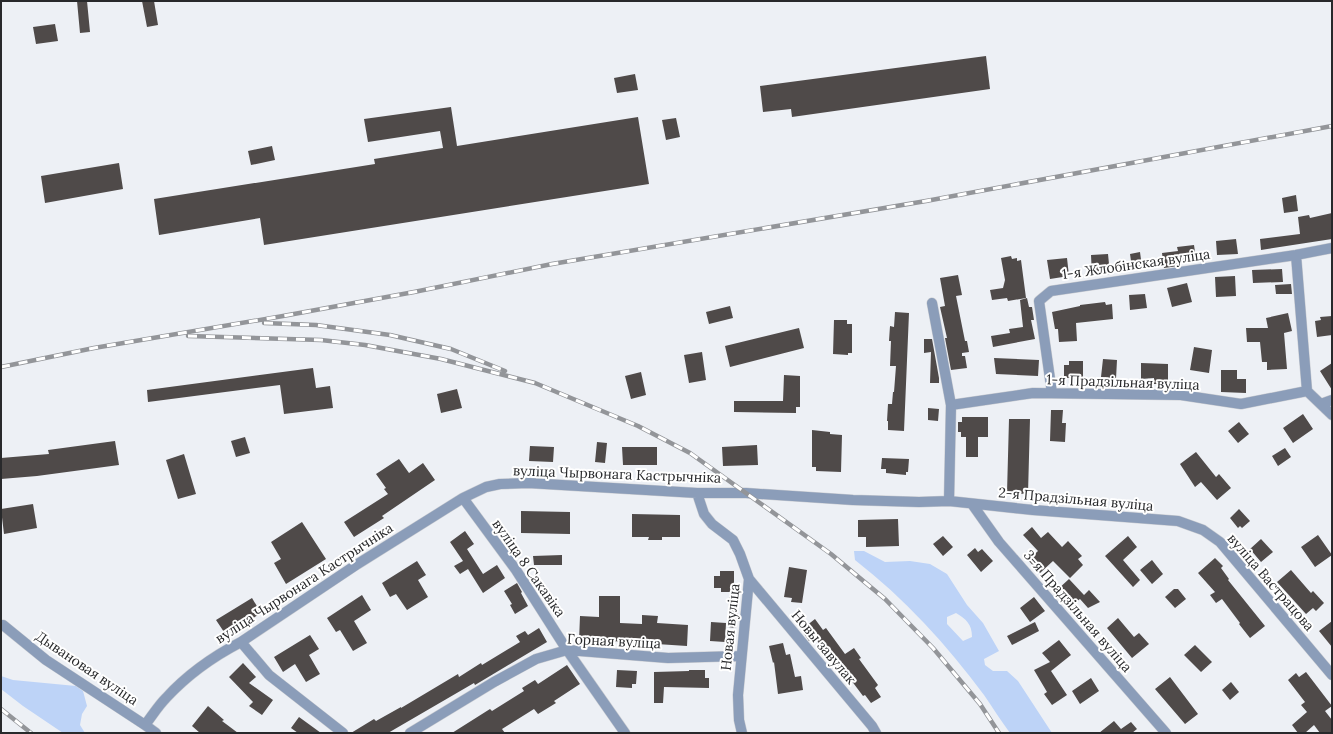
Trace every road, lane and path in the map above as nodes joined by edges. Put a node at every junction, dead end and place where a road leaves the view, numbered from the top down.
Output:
1 (1332, 248) edge
2 (1296, 255) junction
3 (932, 303) dead end
4 (1307, 391) junction
5 (1052, 393) junction
6 (1332, 400) edge
7 (1321, 404) junction
8 (951, 405) junction
9 (1332, 415) edge
10 (697, 493) junction
11 (463, 498) junction
12 (949, 502) junction
13 (972, 504) junction
14 (1178, 521) joint
15 (749, 579) junction
16 (3, 625) dead end
17 (241, 642) junction
18 (567, 650) junction
19 (741, 656) junction
20 (1332, 675) edge
21 (145, 724) junction
22 (156, 733) edge
23 (343, 733) edge
24 (410, 733) edge
25 (625, 733) edge
26 (742, 733) edge
27 (876, 733) edge
28 (1166, 733) edge

1 - 2 street, 1-я Жлобінская вуліца
2 - 4 street
2 - 5 street, 1-я Жлобінская вуліца
3 - 8 street
4 - 5 street, 1-я Прадзільная вуліца
4 - 7 street
5 - 8 street, 1-я Прадзільная вуліца
6 - 7 street
7 - 9 street
8 - 12 street
10 - 11 street, вуліца Чырвонага Кастрычніка
10 - 12 street, вуліца Чырвонага Кастрычніка
10 - 15 street, Новая вуліца
11 - 17 street, вуліца Чырвонага Кастрычніка
11 - 18 street, вуліца 8 Сакавіка
12 - 13 street, вуліца Чырвонага Кастрычніка
13 - 14 street, 2-я Прадзільная вуліца
13 - 28 street, 3-я Прадзільная вуліца
14 - 20 street, вуліца Вастрацова
15 - 19 street, Новая вуліца
15 - 27 street, Новы завулак
16 - 21 street, Дывановая вуліца
17 - 21 street, вуліца Чырвонага Кастрычніка
17 - 23 street
18 - 19 street, Горная вуліца
18 - 24 street, Горная вуліца
18 - 25 street, вуліца 8 Сакавіка
19 - 26 street, Новая вуліца
21 - 22 street, Дывановая вуліца

